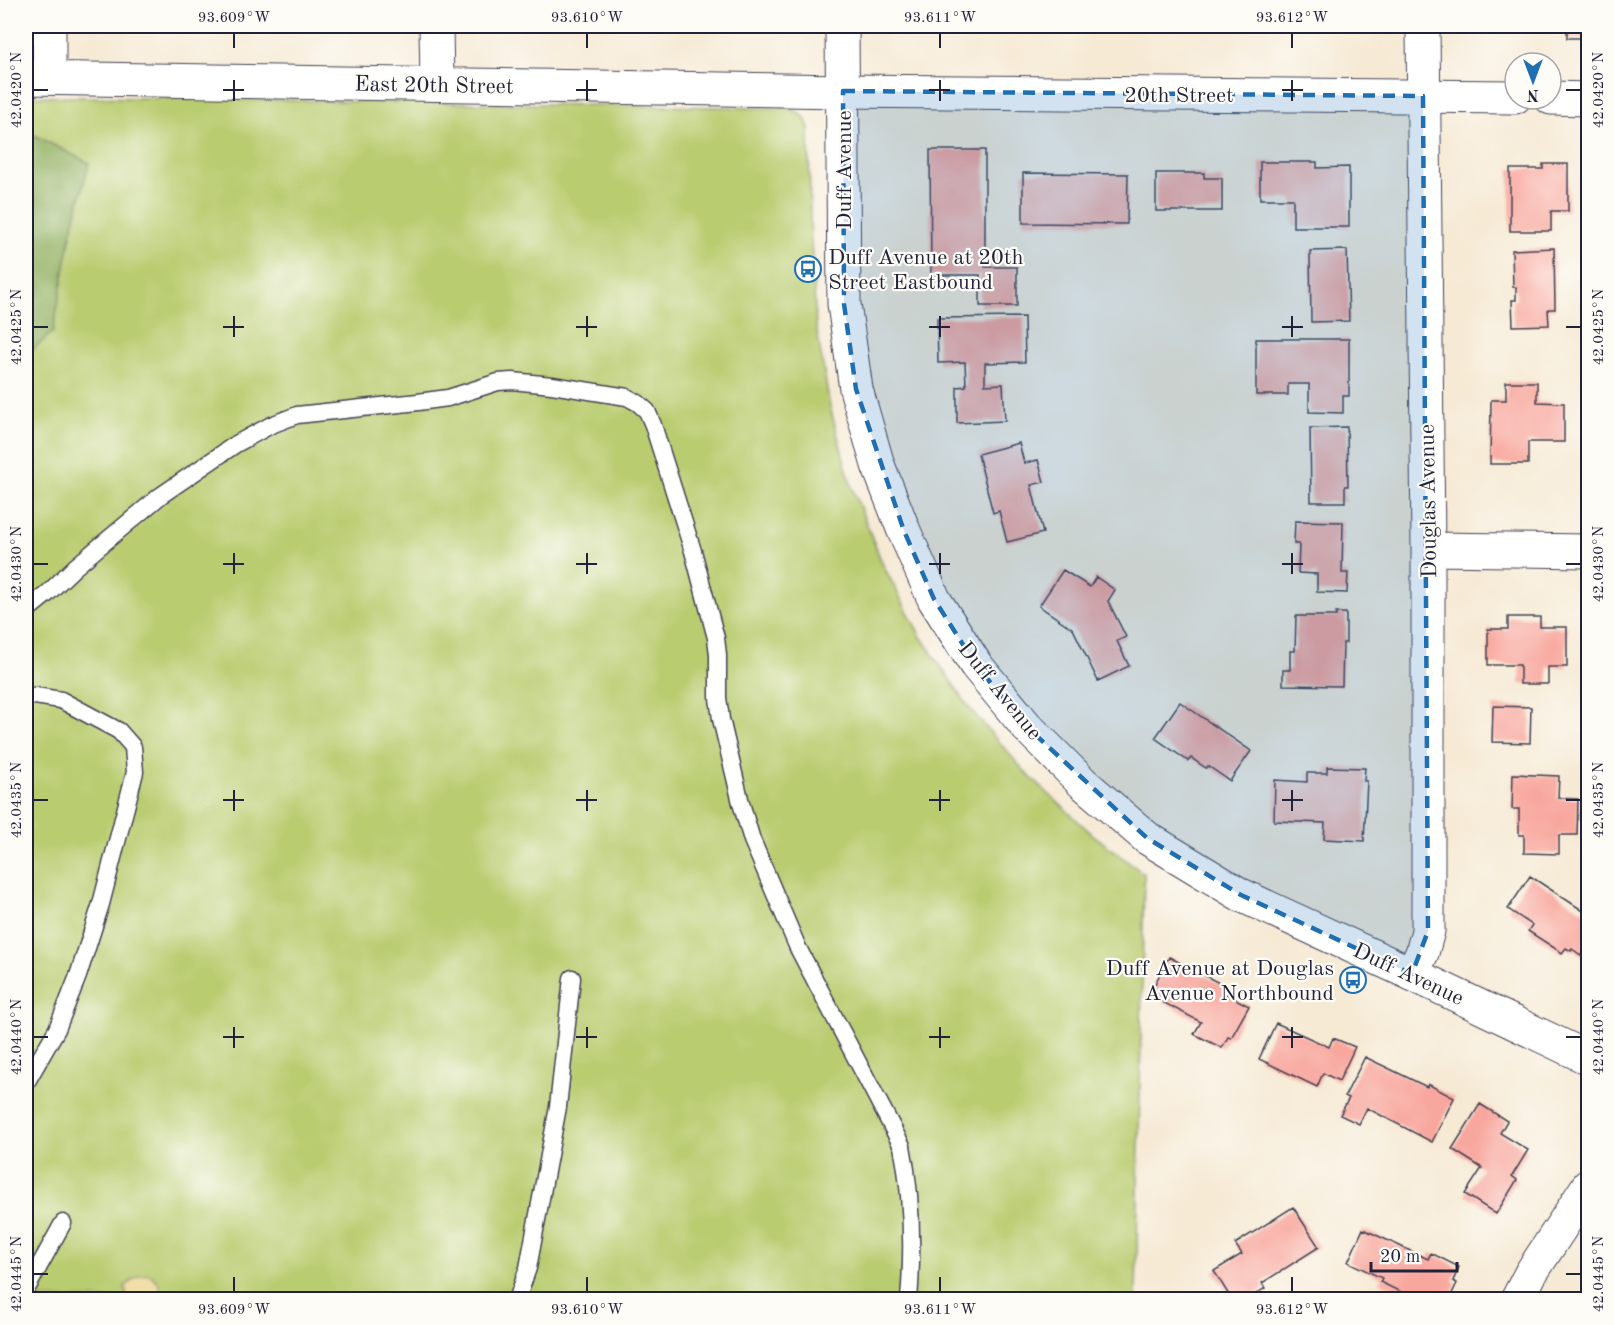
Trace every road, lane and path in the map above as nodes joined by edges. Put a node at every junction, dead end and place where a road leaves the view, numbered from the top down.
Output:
1 (49, 26) edge
2 (436, 26) edge
3 (842, 26) edge
4 (1423, 26) edge
5 (37, 78) edge
6 (437, 84) junction
7 (843, 91) junction
8 (1423, 96) junction
9 (1503, 97) edge
10 (1563, 98) edge
11 (1588, 99) edge
12 (1428, 549) junction
13 (1588, 551) edge
14 (26, 611) edge
15 (26, 696) edge
16 (1412, 974) junction
17 (572, 978) dead end
18 (1588, 1058) edge
19 (26, 1083) edge
20 (1588, 1186) edge
21 (63, 1223) dead end
22 (26, 1290) edge
23 (517, 1299) edge
24 (909, 1299) edge
25 (1517, 1299) edge

1 - 5 street
2 - 6 street
3 - 7 street, Duff Avenue
4 - 8 street, Douglas Avenue
5 - 6 street, East 20th Street
6 - 7 street, East 20th Street
7 - 8 street, 20th Street
7 - 16 street, Duff Avenue
8 - 9 street, 20th Street
8 - 12 street, Douglas Avenue
10 - 11 street
12 - 13 street
12 - 16 street, Douglas Avenue
14 - 24 lane
15 - 19 lane
16 - 18 street, Duff Avenue
17 - 23 lane
20 - 25 street
21 - 22 lane

